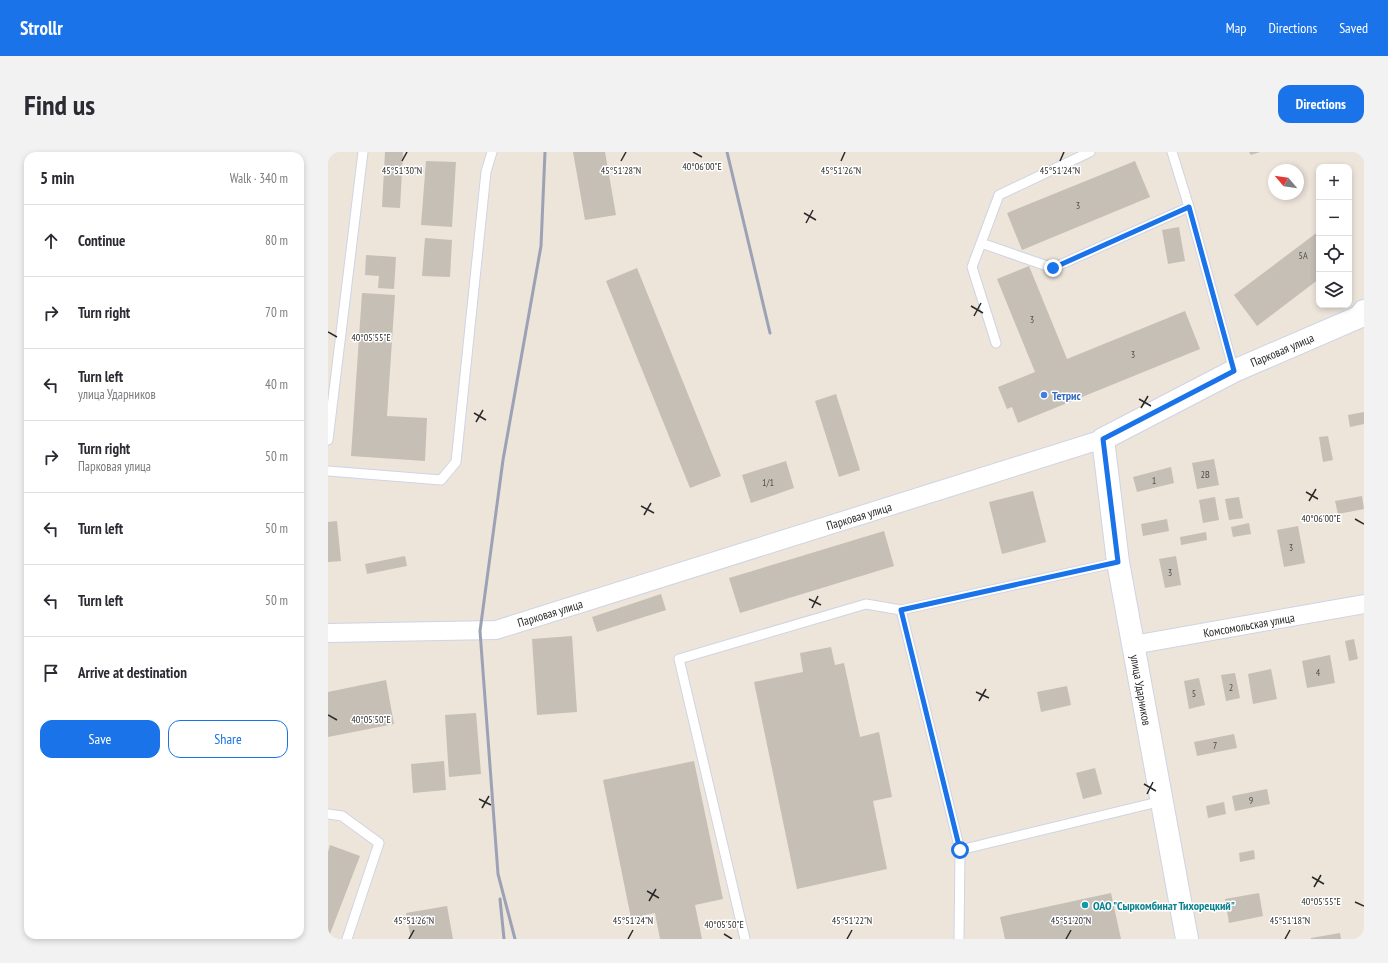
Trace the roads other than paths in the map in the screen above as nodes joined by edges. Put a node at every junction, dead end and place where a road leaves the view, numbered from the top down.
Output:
1 (363, 152) edge
2 (492, 152) edge
3 (1090, 152) edge
4 (1172, 152) edge
5 (1189, 207) junction
6 (981, 243) junction
7 (1364, 311) edge
8 (996, 343) dead end
9 (1234, 371) junction
10 (1103, 439) junction
11 (328, 440) edge
12 (328, 471) edge
13 (1118, 562) junction
14 (1364, 604) edge
15 (901, 610) junction
16 (328, 633) edge
17 (1133, 645) junction
18 (1162, 801) junction
19 (328, 814) edge
20 (960, 850) junction
21 (347, 939) edge
22 (745, 939) edge
23 (958, 939) edge
24 (1187, 939) edge

1 - 11 lane
2 - 12 lane
3 - 6 lane
4 - 5 lane
5 - 6 lane
5 - 9 lane
6 - 8 lane
7 - 9 main road, Парковая улица
9 - 10 main road, Парковая улица
10 - 13 main road, улица Ударников
10 - 16 street, Парковая улица
13 - 15 lane
13 - 17 main road, улица Ударников
14 - 17 street, Комсомольская улица
15 - 20 lane
15 - 22 lane
17 - 18 main road, улица Ударников
18 - 20 lane
18 - 24 main road, улица Ударников
19 - 21 lane
20 - 23 lane

